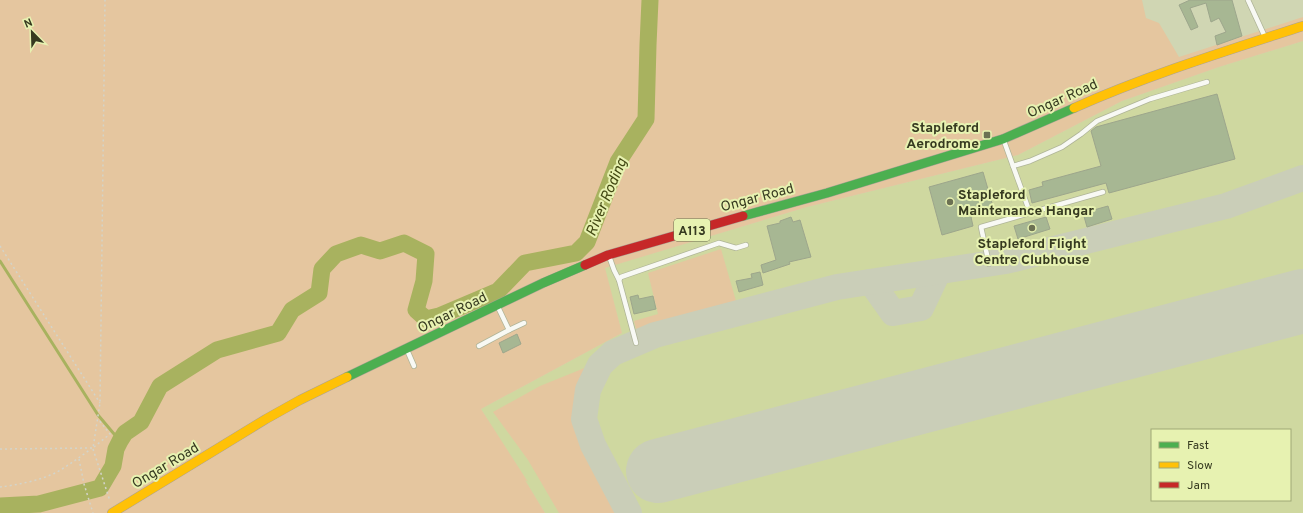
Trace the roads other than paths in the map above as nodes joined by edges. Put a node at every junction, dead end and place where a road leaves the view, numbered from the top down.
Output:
1 (1248, 0) edge
2 (1303, 26) edge
3 (1265, 38) junction
4 (1206, 82) dead end
5 (1003, 139) junction
6 (1014, 166) junction
7 (1103, 192) dead end
8 (1030, 213) junction
9 (746, 245) dead end
10 (608, 255) junction
11 (989, 264) dead end
12 (619, 280) junction
13 (497, 306) junction
14 (524, 323) dead end
15 (509, 330) junction
16 (636, 343) dead end
17 (479, 346) dead end
18 (407, 349) junction
19 (414, 366) dead end
20 (112, 513) edge

1 - 3 lane
2 - 3 main road, Ongar Road / A113
3 - 5 main road, Ongar Road / A113
4 - 6 lane
5 - 6 lane
5 - 10 main road, Ongar Road / A113
6 - 8 lane
7 - 8 lane
8 - 11 lane
9 - 12 lane
10 - 12 lane
10 - 13 main road, Ongar Road / A113
12 - 16 lane
13 - 15 lane
13 - 18 main road, Ongar Road / A113
14 - 15 lane
15 - 17 lane
18 - 19 lane
18 - 20 main road, Ongar Road / A113

